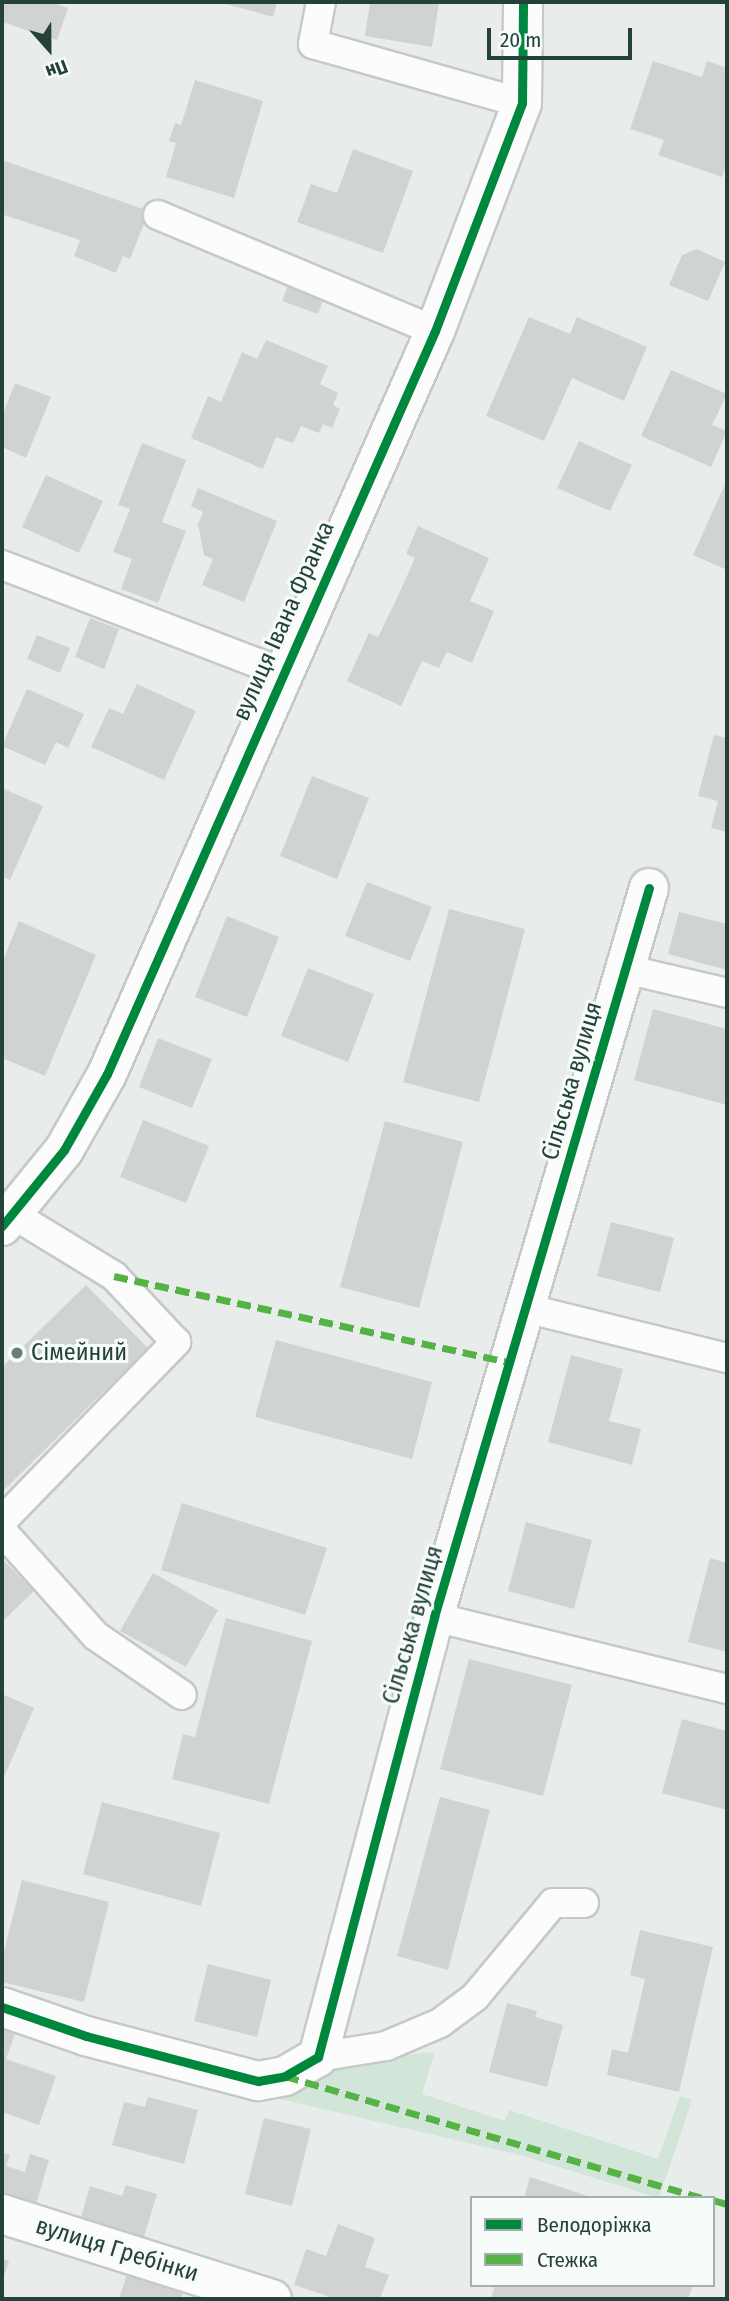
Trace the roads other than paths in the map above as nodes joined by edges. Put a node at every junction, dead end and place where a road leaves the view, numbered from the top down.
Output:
1 (321, 2) edge
2 (523, 2) edge
3 (522, 103) junction
4 (158, 215) dead end
5 (435, 331) junction
6 (2, 565) edge
7 (281, 672) junction
8 (649, 888) dead end
9 (625, 969) junction
10 (727, 993) edge
11 (8, 1221) edge
12 (525, 1308) junction
13 (727, 1358) edge
14 (2, 1521) edge
15 (2, 1531) edge
16 (434, 1618) junction
17 (727, 1689) edge
18 (182, 1695) dead end
19 (584, 1903) dead end
20 (2, 2007) edge
21 (318, 2057) junction
22 (2, 2214) edge
23 (272, 2299) edge

1 - 3 lane
2 - 3 street, вулиця Івана Франка
3 - 5 street, вулиця Івана Франка
4 - 5 lane
5 - 7 street, вулиця Івана Франка
6 - 7 lane
7 - 11 street, вулиця Івана Франка
8 - 9 street, Сільська вулиця
9 - 10 lane
9 - 12 street, Сільська вулиця
11 - 14 lane
12 - 13 lane
12 - 16 street, Сільська вулиця
15 - 18 lane
16 - 17 lane
16 - 21 street, Сільська вулиця
19 - 21 lane
20 - 21 street
22 - 23 street, вулиця Гребінки

